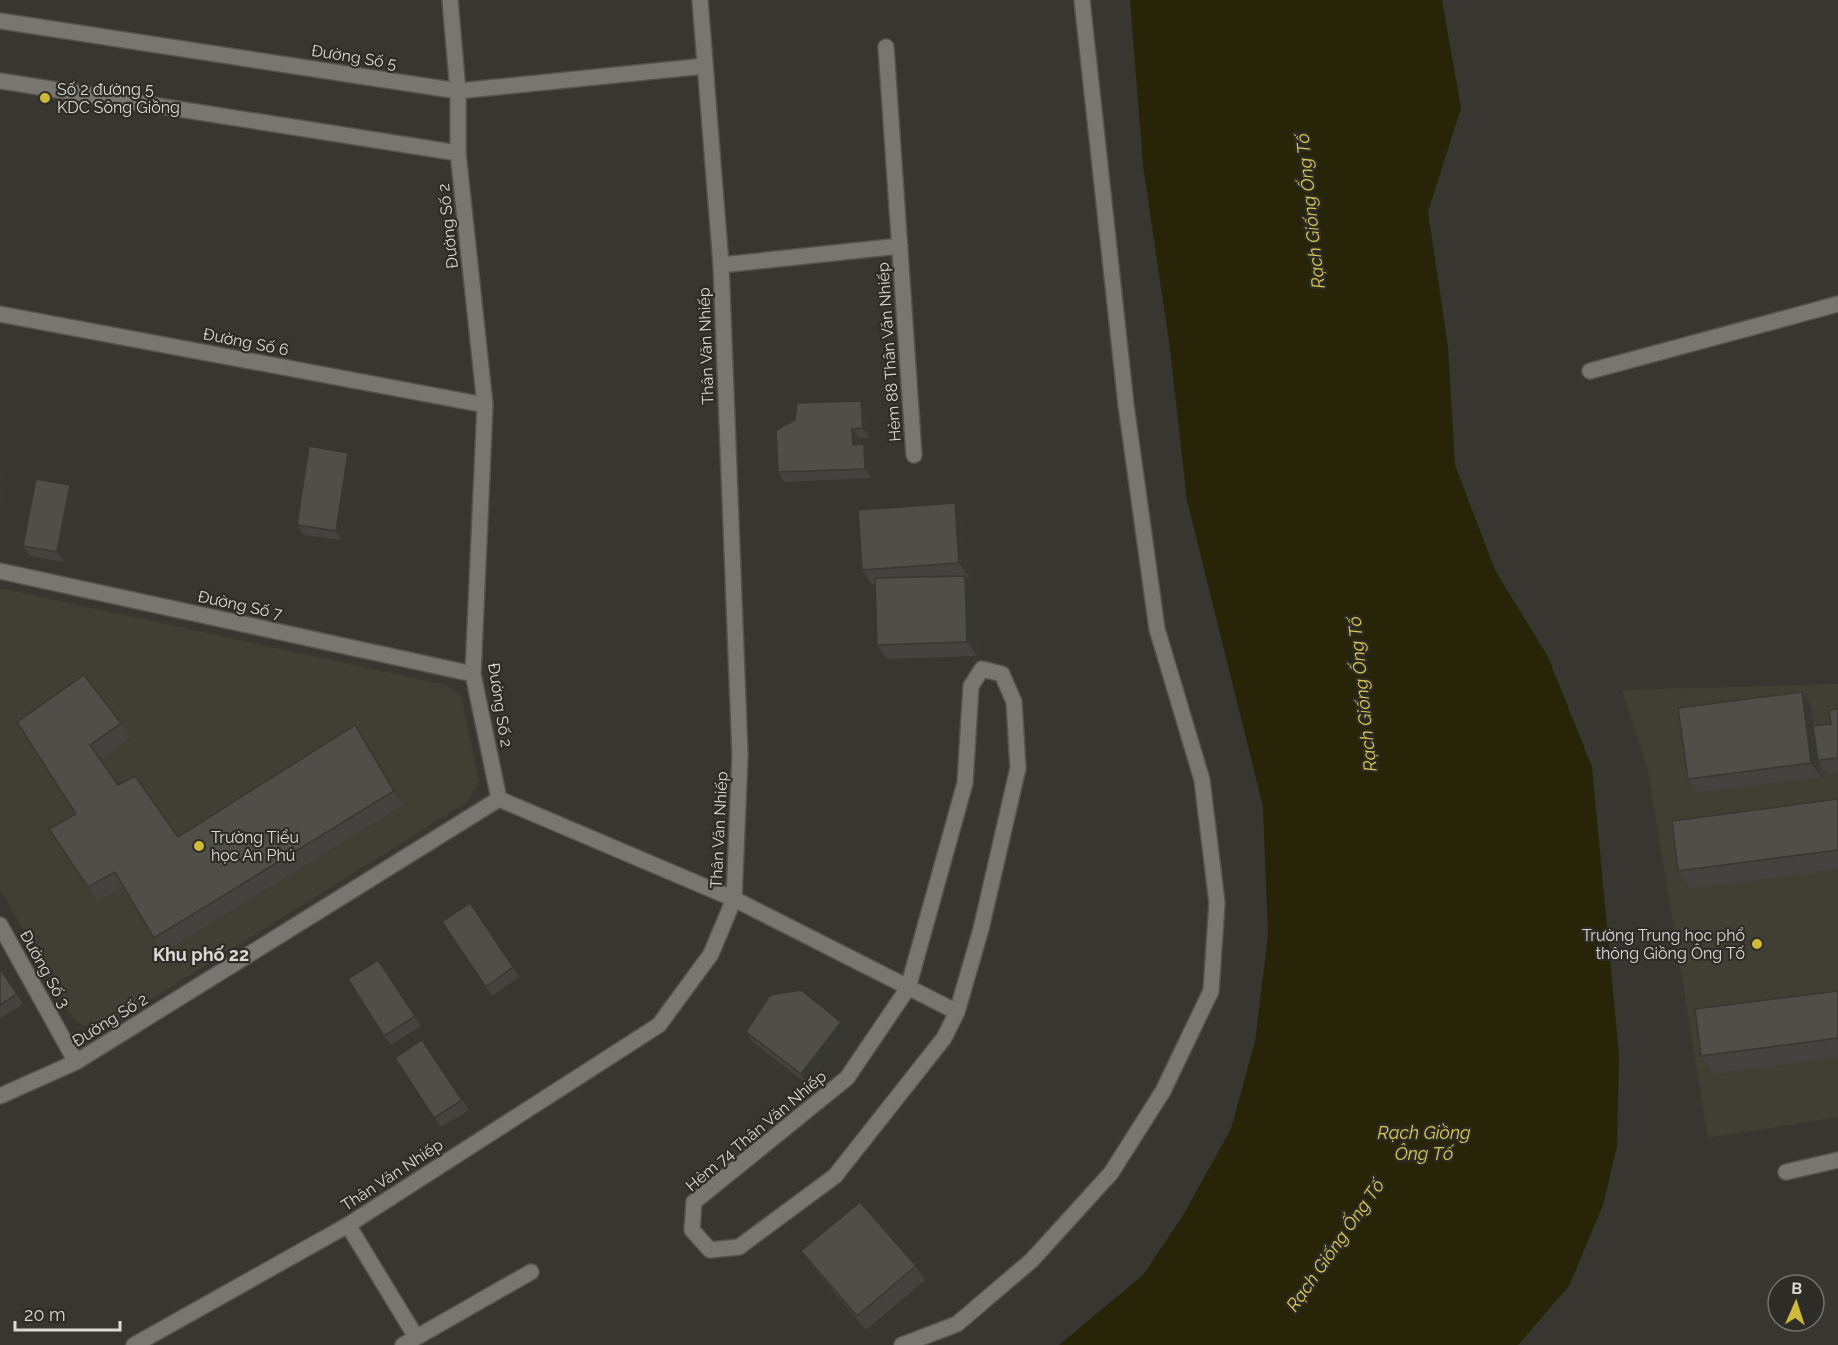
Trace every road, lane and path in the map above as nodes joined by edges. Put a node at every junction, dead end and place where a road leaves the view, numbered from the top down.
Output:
1 (450, 0) edge
2 (700, 0) edge
3 (1082, 0) edge
4 (0, 21) edge
5 (886, 47) dead end
6 (705, 66) junction
7 (0, 81) edge
8 (458, 91) junction
9 (458, 153) junction
10 (900, 246) junction
11 (721, 265) junction
12 (1838, 304) edge
13 (0, 314) edge
14 (1590, 371) dead end
15 (485, 405) junction
16 (914, 455) dead end
17 (0, 571) edge
18 (473, 674) junction
19 (499, 799) junction
20 (734, 899) junction
21 (0, 926) edge
22 (908, 988) junction
23 (957, 1012) junction
24 (76, 1062) junction
25 (0, 1096) edge
26 (1838, 1160) edge
27 (1786, 1172) dead end
28 (348, 1225) junction
29 (531, 1272) dead end
30 (410, 1341) edge
31 (134, 1345) edge
32 (902, 1345) edge

1 - 8 street, Đường Số 2
2 - 6 street, Thân Văn Nhiếp
3 - 32 street
4 - 8 street, Đường Số 5
5 - 10 street, Hẻm 88 Thân Văn Nhiếp
6 - 8 street, Đường Số 5
6 - 11 street, Thân Văn Nhiếp
7 - 9 street
8 - 9 street, Đường Số 2
9 - 15 street, Đường Số 2
10 - 11 street, Hẻm 88 Thân Văn Nhiếp
10 - 16 street, Hẻm 88 Thân Văn Nhiếp
11 - 20 street, Thân Văn Nhiếp
12 - 14 street
13 - 15 street, Đường Số 6
15 - 18 street, Đường Số 2
17 - 18 street, Đường Số 7
18 - 19 street, Đường Số 2
19 - 20 street
19 - 24 street, Đường Số 2
20 - 22 street
20 - 28 street, Thân Văn Nhiếp
21 - 24 street, Đường Số 3
22 - 23 street
22 - 23 street, Hẻm 74 Thân Văn Nhiếp
22 - 23 street, Hẻm 74 Thân Văn Nhiếp
24 - 25 street, Đường Số 2
26 - 27 street
28 - 30 street
28 - 31 street, Thân Văn Nhiếp
29 - 30 street

